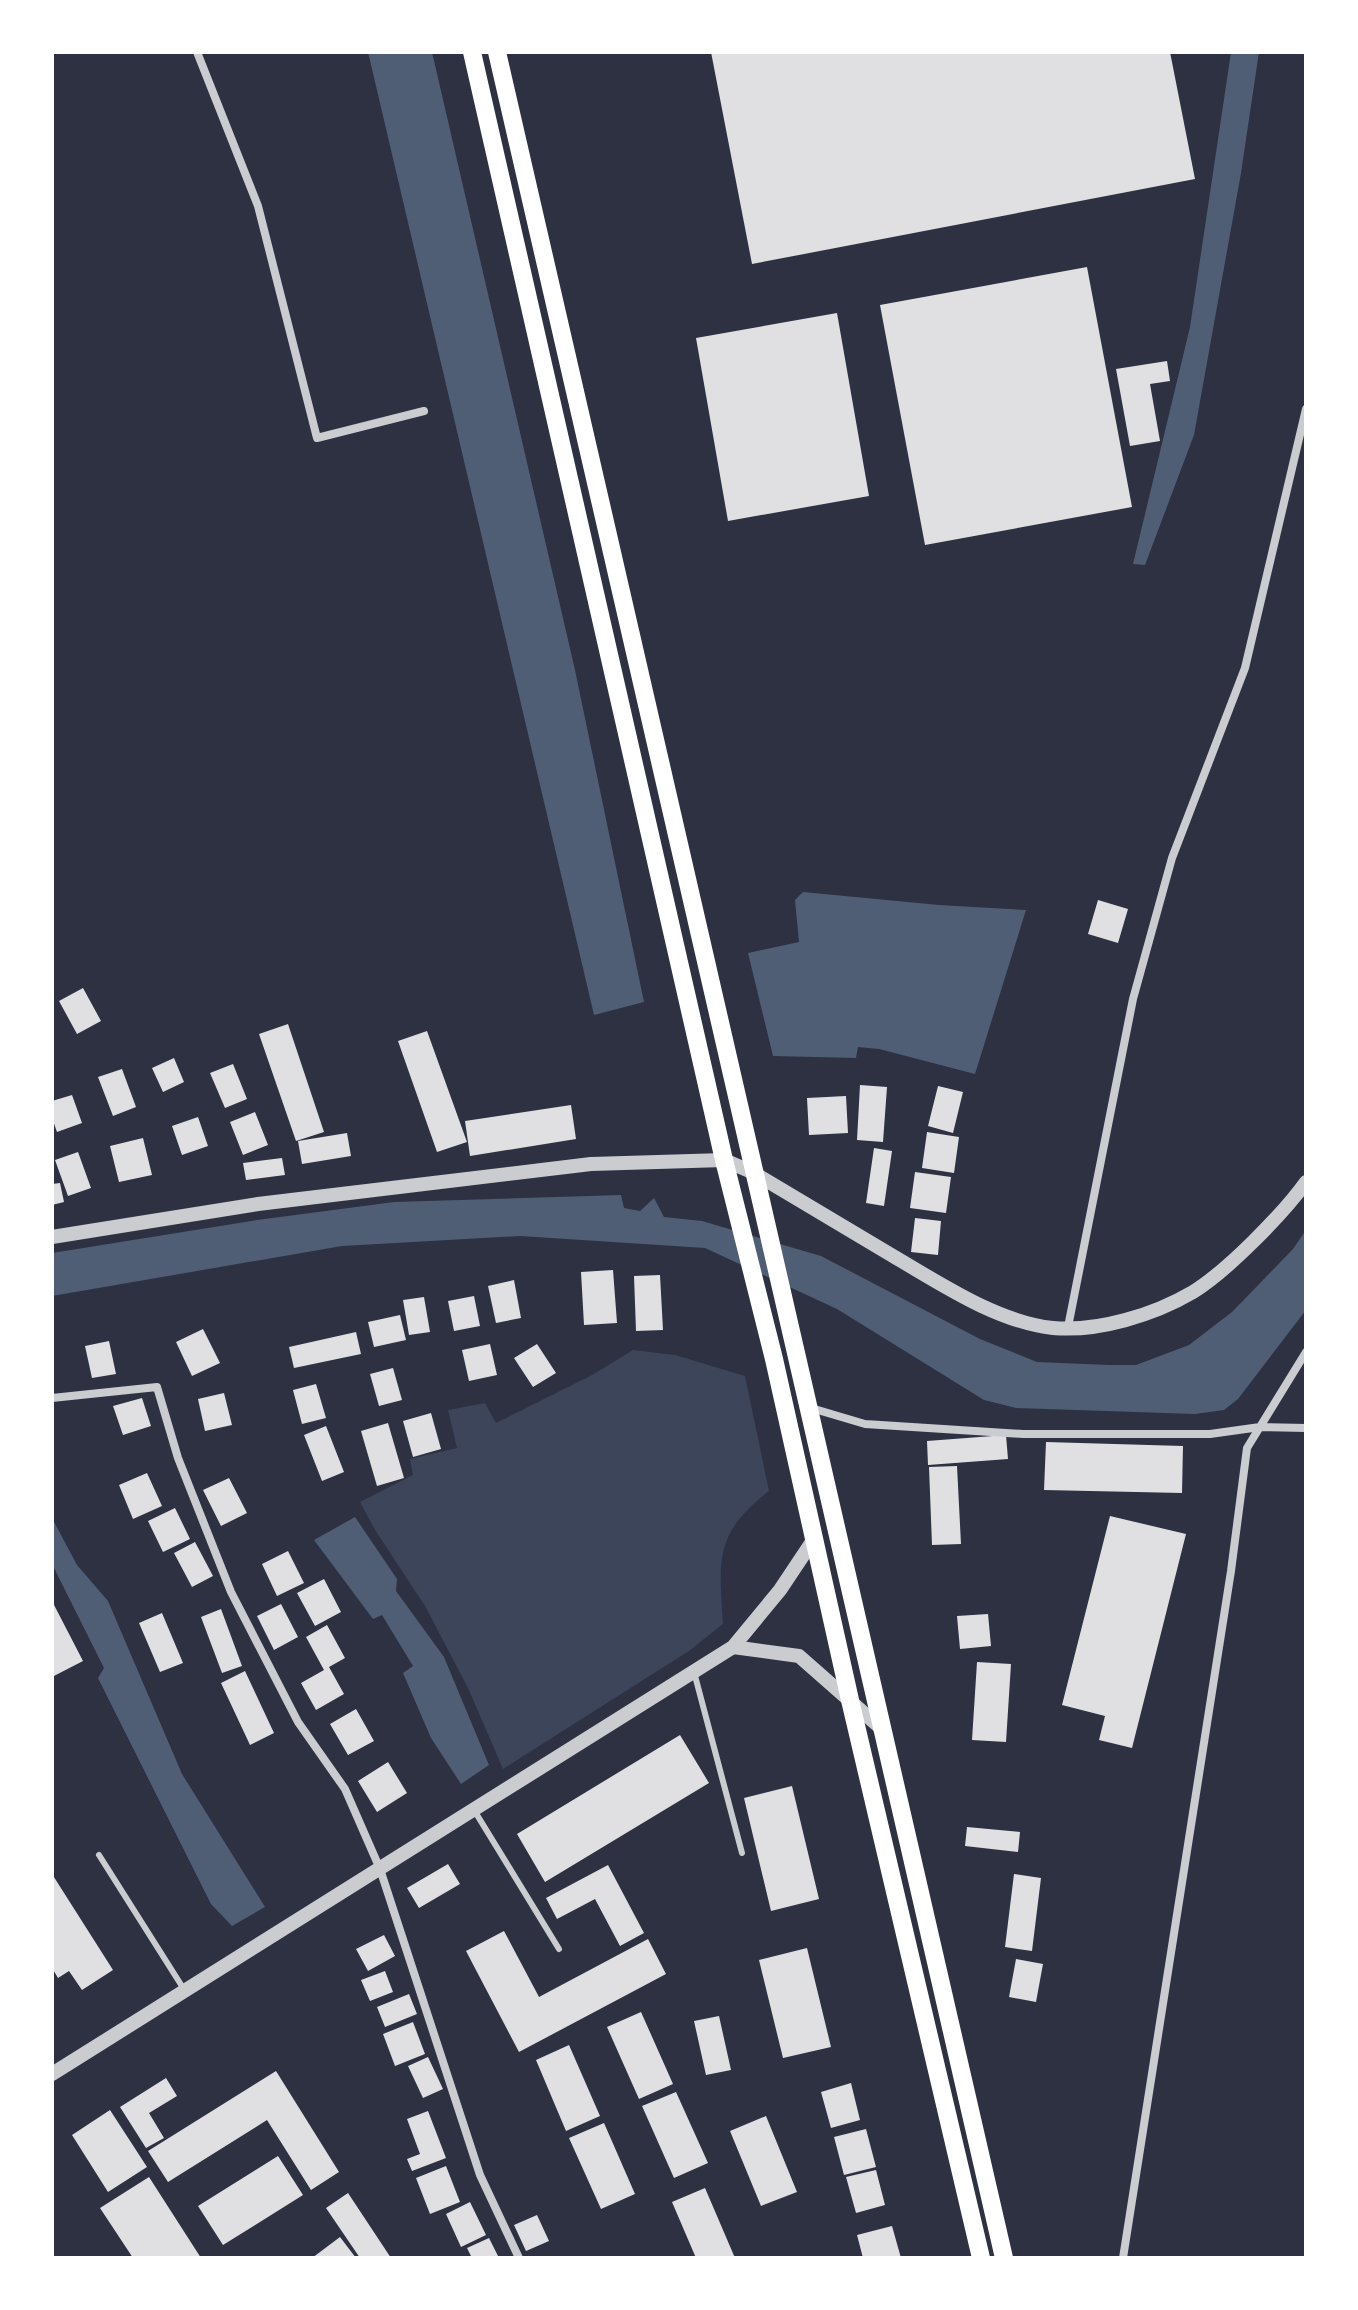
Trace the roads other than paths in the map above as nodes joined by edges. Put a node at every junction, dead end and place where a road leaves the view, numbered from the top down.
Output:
1 (197, 52) edge
2 (472, 52) edge
3 (497, 52) edge
4 (1306, 409) edge
5 (424, 411) dead end
6 (724, 1160) junction
7 (752, 1172) junction
8 (1306, 1182) edge
9 (52, 1237) edge
10 (1068, 1327) junction
11 (1306, 1352) edge
12 (52, 1398) edge
13 (811, 1408) junction
14 (786, 1411) junction
15 (1260, 1427) junction
16 (1306, 1428) edge
17 (814, 1539) junction
18 (733, 1647) junction
19 (694, 1672) junction
20 (850, 1700) junction
21 (882, 1729) junction
22 (474, 1810) junction
23 (742, 1853) dead end
24 (99, 1855) dead end
25 (380, 1869) junction
26 (559, 1949) dead end
27 (185, 1991) junction
28 (52, 2074) edge
29 (519, 2258) edge
30 (981, 2258) edge
31 (1004, 2258) edge
32 (1123, 2258) edge

1 - 5 street
2 - 6 main road
3 - 7 main road
4 - 10 street
6 - 7 street
6 - 9 street
6 - 14 main road
7 - 10 street
7 - 13 main road
8 - 10 street
11 - 15 street
12 - 25 street
13 - 14 main road
13 - 15 street
13 - 21 main road
14 - 17 main road
15 - 16 street
15 - 32 street
17 - 18 street
17 - 20 main road
18 - 19 street
18 - 20 street
19 - 22 street
19 - 23 lane
20 - 21 street
20 - 30 main road
21 - 31 main road
22 - 25 street
22 - 26 lane
24 - 27 lane
25 - 27 street
25 - 29 street
27 - 28 street

